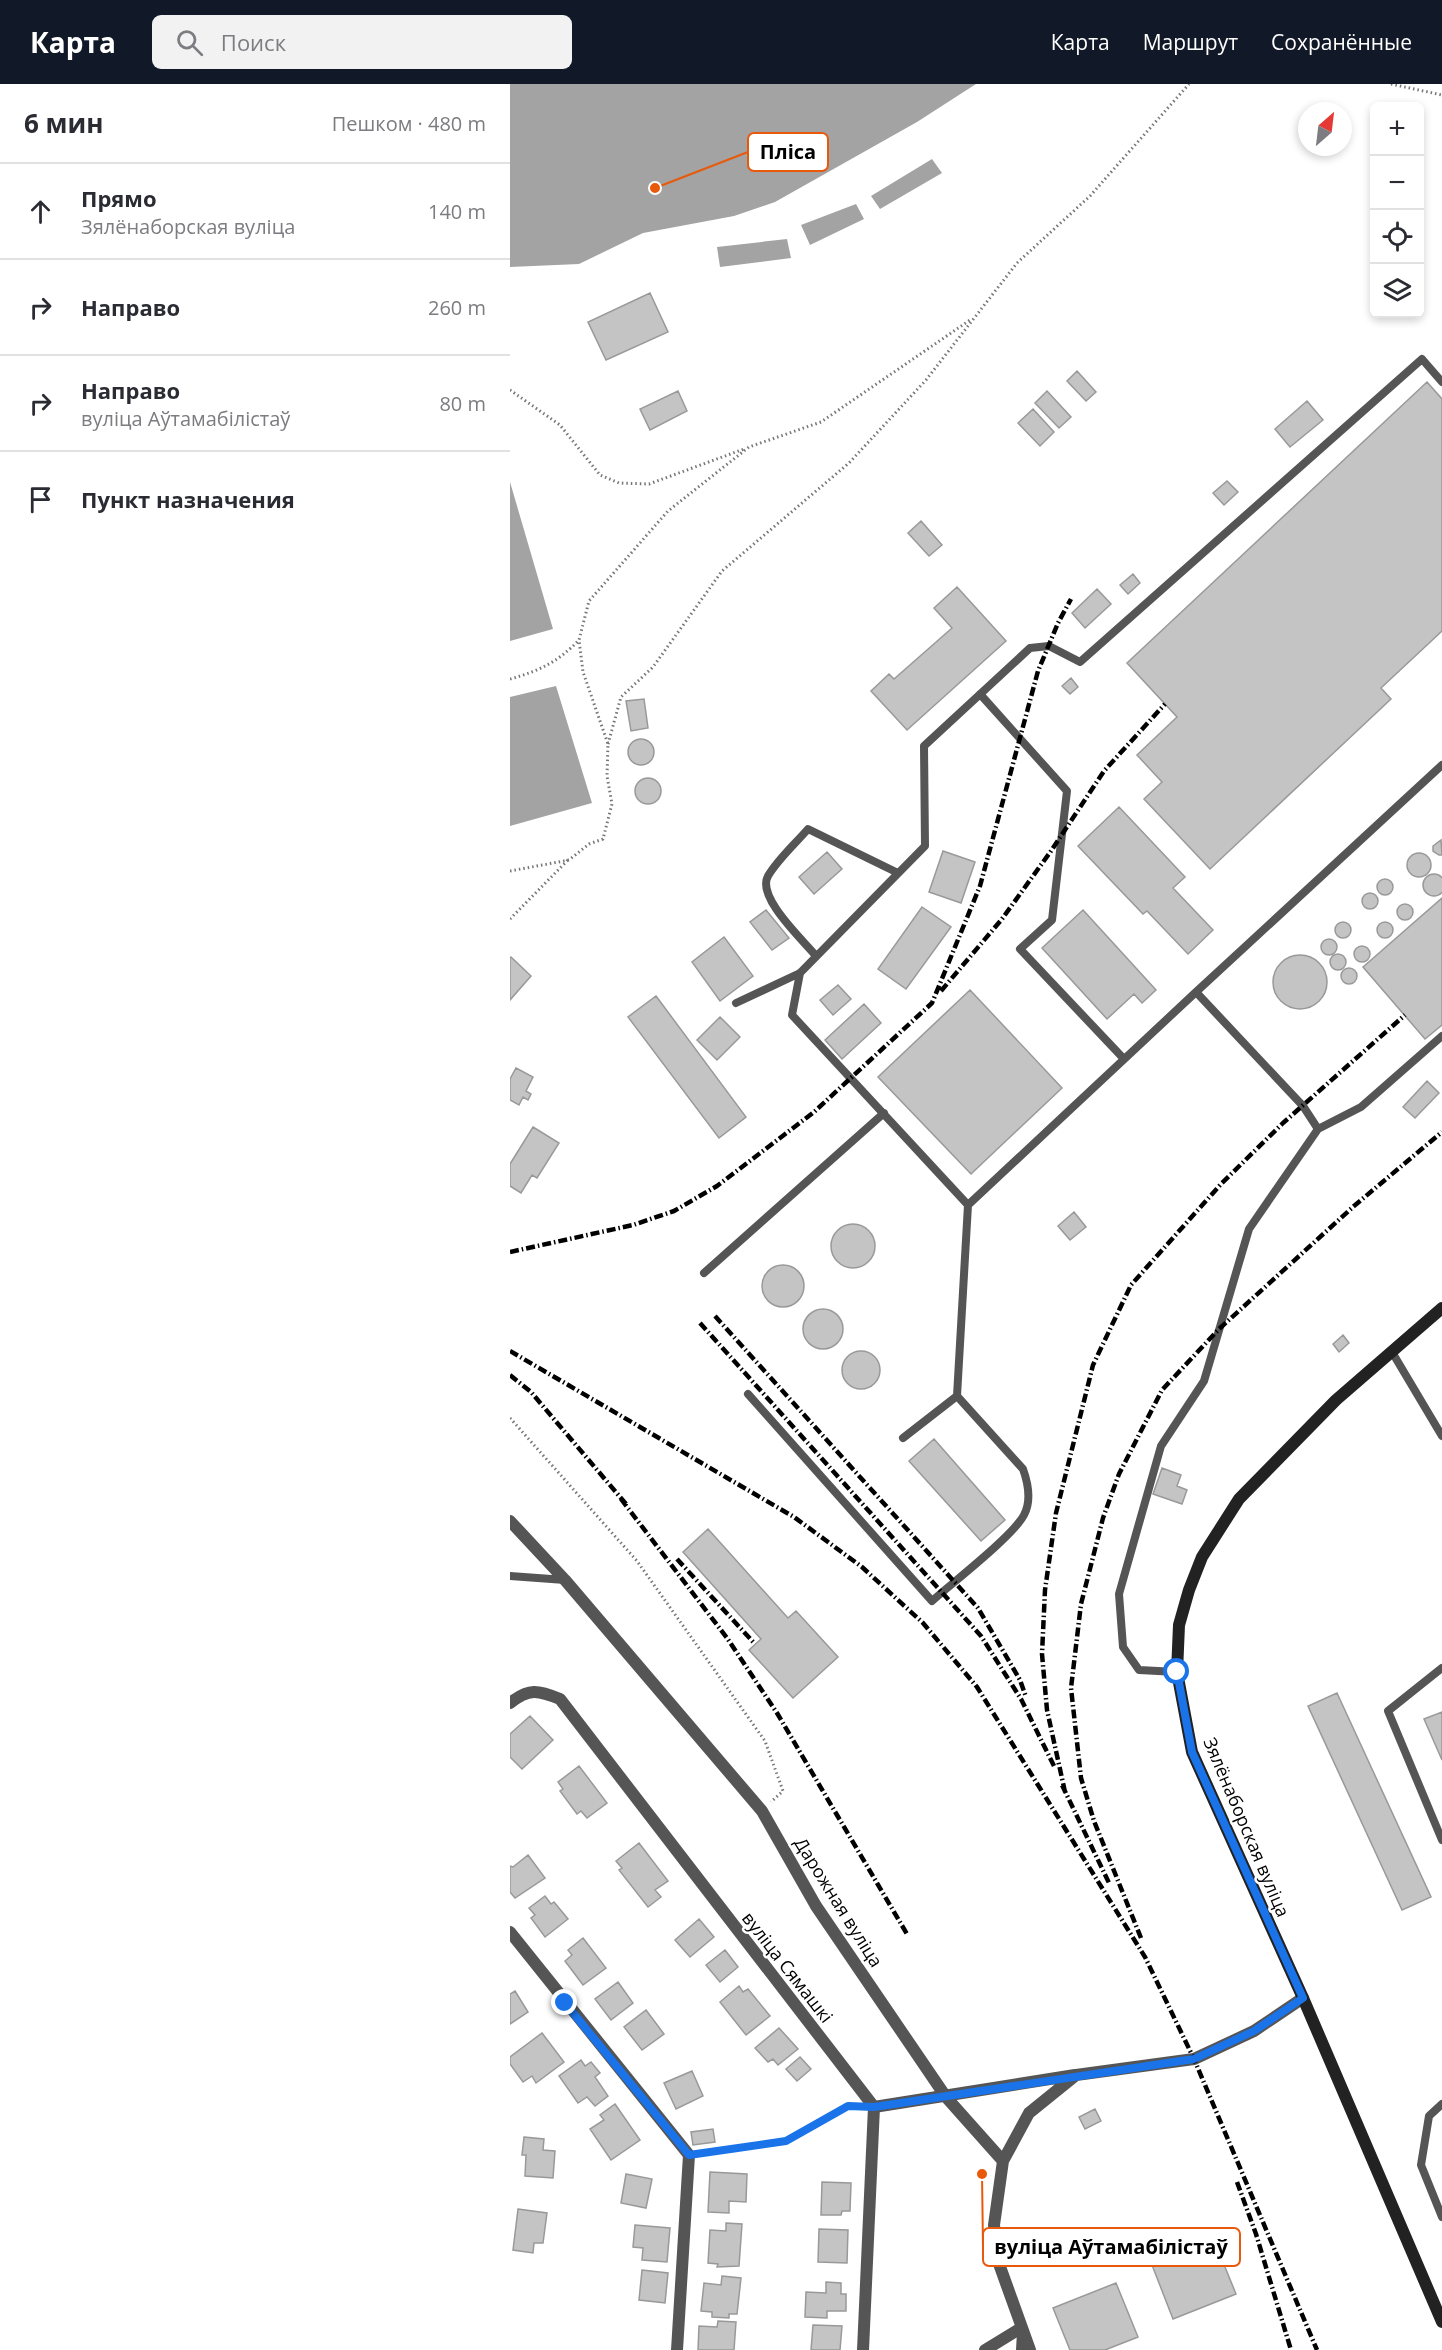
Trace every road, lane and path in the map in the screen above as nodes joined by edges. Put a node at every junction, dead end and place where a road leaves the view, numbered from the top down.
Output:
1 (1189, 84) edge
2 (1391, 84) edge
3 (1442, 95) edge
4 (974, 318) junction
5 (1442, 382) edge
6 (510, 390) edge
7 (749, 447) junction
8 (579, 640) junction
9 (510, 679) edge
10 (980, 694) junction
11 (608, 744) junction
12 (1442, 765) edge
13 (568, 860) junction
14 (510, 872) edge
15 (898, 873) junction
16 (510, 919) edge
17 (816, 956) junction
18 (800, 973) junction
19 (1196, 992) junction
20 (736, 1003) dead end
21 (1442, 1036) edge
22 (1124, 1059) junction
23 (884, 1113) junction
24 (1318, 1129) junction
25 (968, 1205) junction
26 (704, 1274) dead end
27 (1442, 1308) edge
28 (1392, 1352) junction
29 (748, 1394) dead end
30 (957, 1396) junction
31 (510, 1418) edge
32 (1442, 1436) edge
33 (903, 1438) dead end
34 (510, 1521) edge
35 (510, 1576) edge
36 (565, 1580) junction
37 (1442, 1668) edge
38 (1177, 1672) junction
39 (510, 1703) edge
40 (762, 1811) junction
41 (1442, 1840) edge
42 (510, 1932) edge
43 (1303, 1998) junction
44 (1077, 2075) junction
45 (946, 2097) junction
46 (1442, 2104) edge
47 (874, 2107) junction
48 (689, 2155) junction
49 (1003, 2161) junction
50 (1442, 2217) edge
51 (1442, 2322) edge
52 (1021, 2328) junction
53 (677, 2350) edge
54 (863, 2350) edge
55 (985, 2350) edge
56 (1020, 2350) edge
57 (1030, 2350) edge

1 - 4 path
2 - 3 path
4 - 7 path
4 - 11 path
5 - 10 lane
6 - 7 path
7 - 8 path
8 - 9 path
8 - 11 path
10 - 15 lane
10 - 22 lane
11 - 13 path
12 - 19 lane
13 - 14 path
13 - 16 path
15 - 17 lane
15 - 17 lane
17 - 18 lane
18 - 20 lane
18 - 23 lane
19 - 22 lane
19 - 24 lane
21 - 24 lane
22 - 25 lane
23 - 25 lane
23 - 26 lane
24 - 38 lane
25 - 30 lane
27 - 28 main road, Зялёнаборская вуліца
28 - 32 lane
28 - 38 main road, Зялёнаборская вуліца
29 - 30 lane
30 - 33 lane
31 - 40 path
34 - 36 street, Дарожная вуліца
35 - 36 lane
36 - 40 street, Дарожная вуліца
37 - 41 lane
38 - 43 main road, Зялёнаборская вуліца
39 - 47 street, вуліца Сямашкі
40 - 45 street, Дарожная вуліца
42 - 48 street
43 - 44 street
43 - 51 main road, Зялёнаборская вуліца
44 - 45 street
44 - 49 street
45 - 47 street
45 - 49 street, Дарожная вуліца
46 - 50 lane
47 - 48 path
47 - 54 street
48 - 53 street
49 - 52 street
52 - 55 street
52 - 56 lane
52 - 57 street

